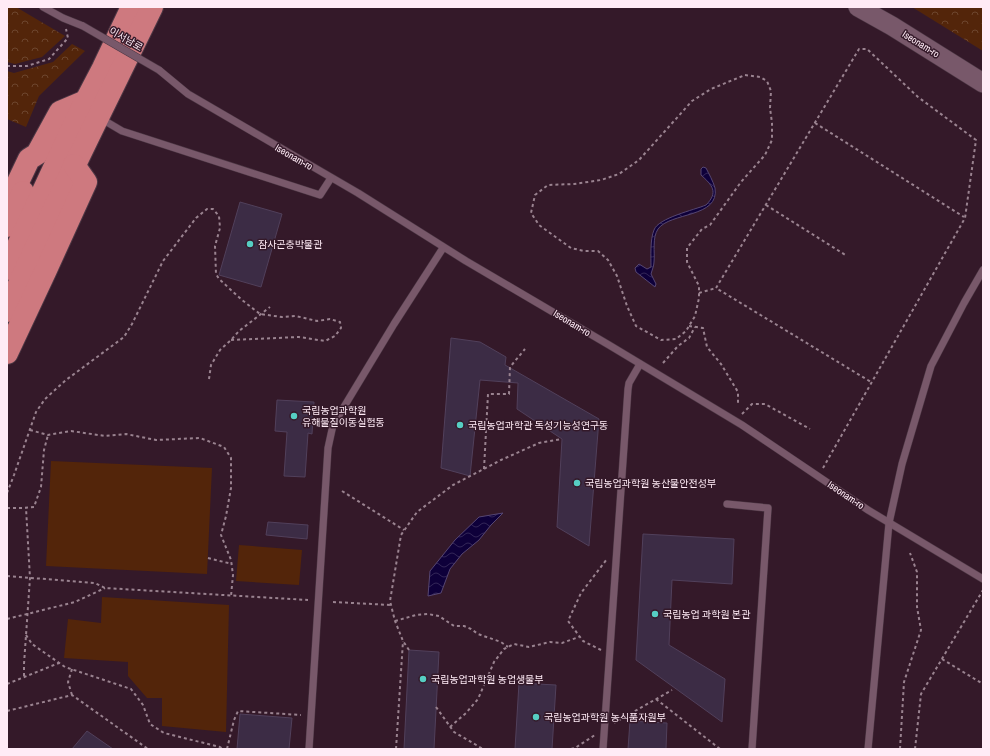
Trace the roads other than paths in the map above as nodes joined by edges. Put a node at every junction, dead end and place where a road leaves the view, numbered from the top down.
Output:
1 (43, 7) edge
2 (132, 7) edge
3 (152, 7) edge
4 (858, 7) edge
5 (159, 70) joint
6 (983, 83) edge
7 (88, 110) junction
8 (37, 154) junction
9 (77, 169) junction
10 (330, 178) junction
11 (7, 205) edge
12 (7, 226) edge
13 (7, 247) edge
14 (443, 248) junction
15 (7, 269) edge
16 (983, 270) edge
17 (7, 310) edge
18 (7, 332) edge
19 (7, 353) edge
20 (640, 364) junction
21 (727, 504) dead end
22 (889, 523) junction
23 (983, 579) edge
24 (309, 749) edge
25 (603, 749) edge
26 (752, 749) edge
27 (868, 749) edge

1 - 5 lane, 이서남로, bridge
2 - 7 highway
3 - 7 highway
4 - 6 main road, Iseonam-ro
5 - 10 lane, Iseonam-ro
7 - 8 highway
7 - 9 highway
7 - 10 lane
7 - 13 highway
7 - 15 highway
8 - 11 highway
8 - 12 highway
9 - 17 highway
9 - 18 highway
9 - 19 highway
10 - 14 lane, Iseonam-ro
14 - 20 lane, Iseonam-ro
14 - 24 lane
16 - 22 lane
20 - 22 lane, Iseonam-ro
20 - 25 lane
21 - 26 lane
22 - 23 lane, Iseonam-ro
22 - 27 lane

